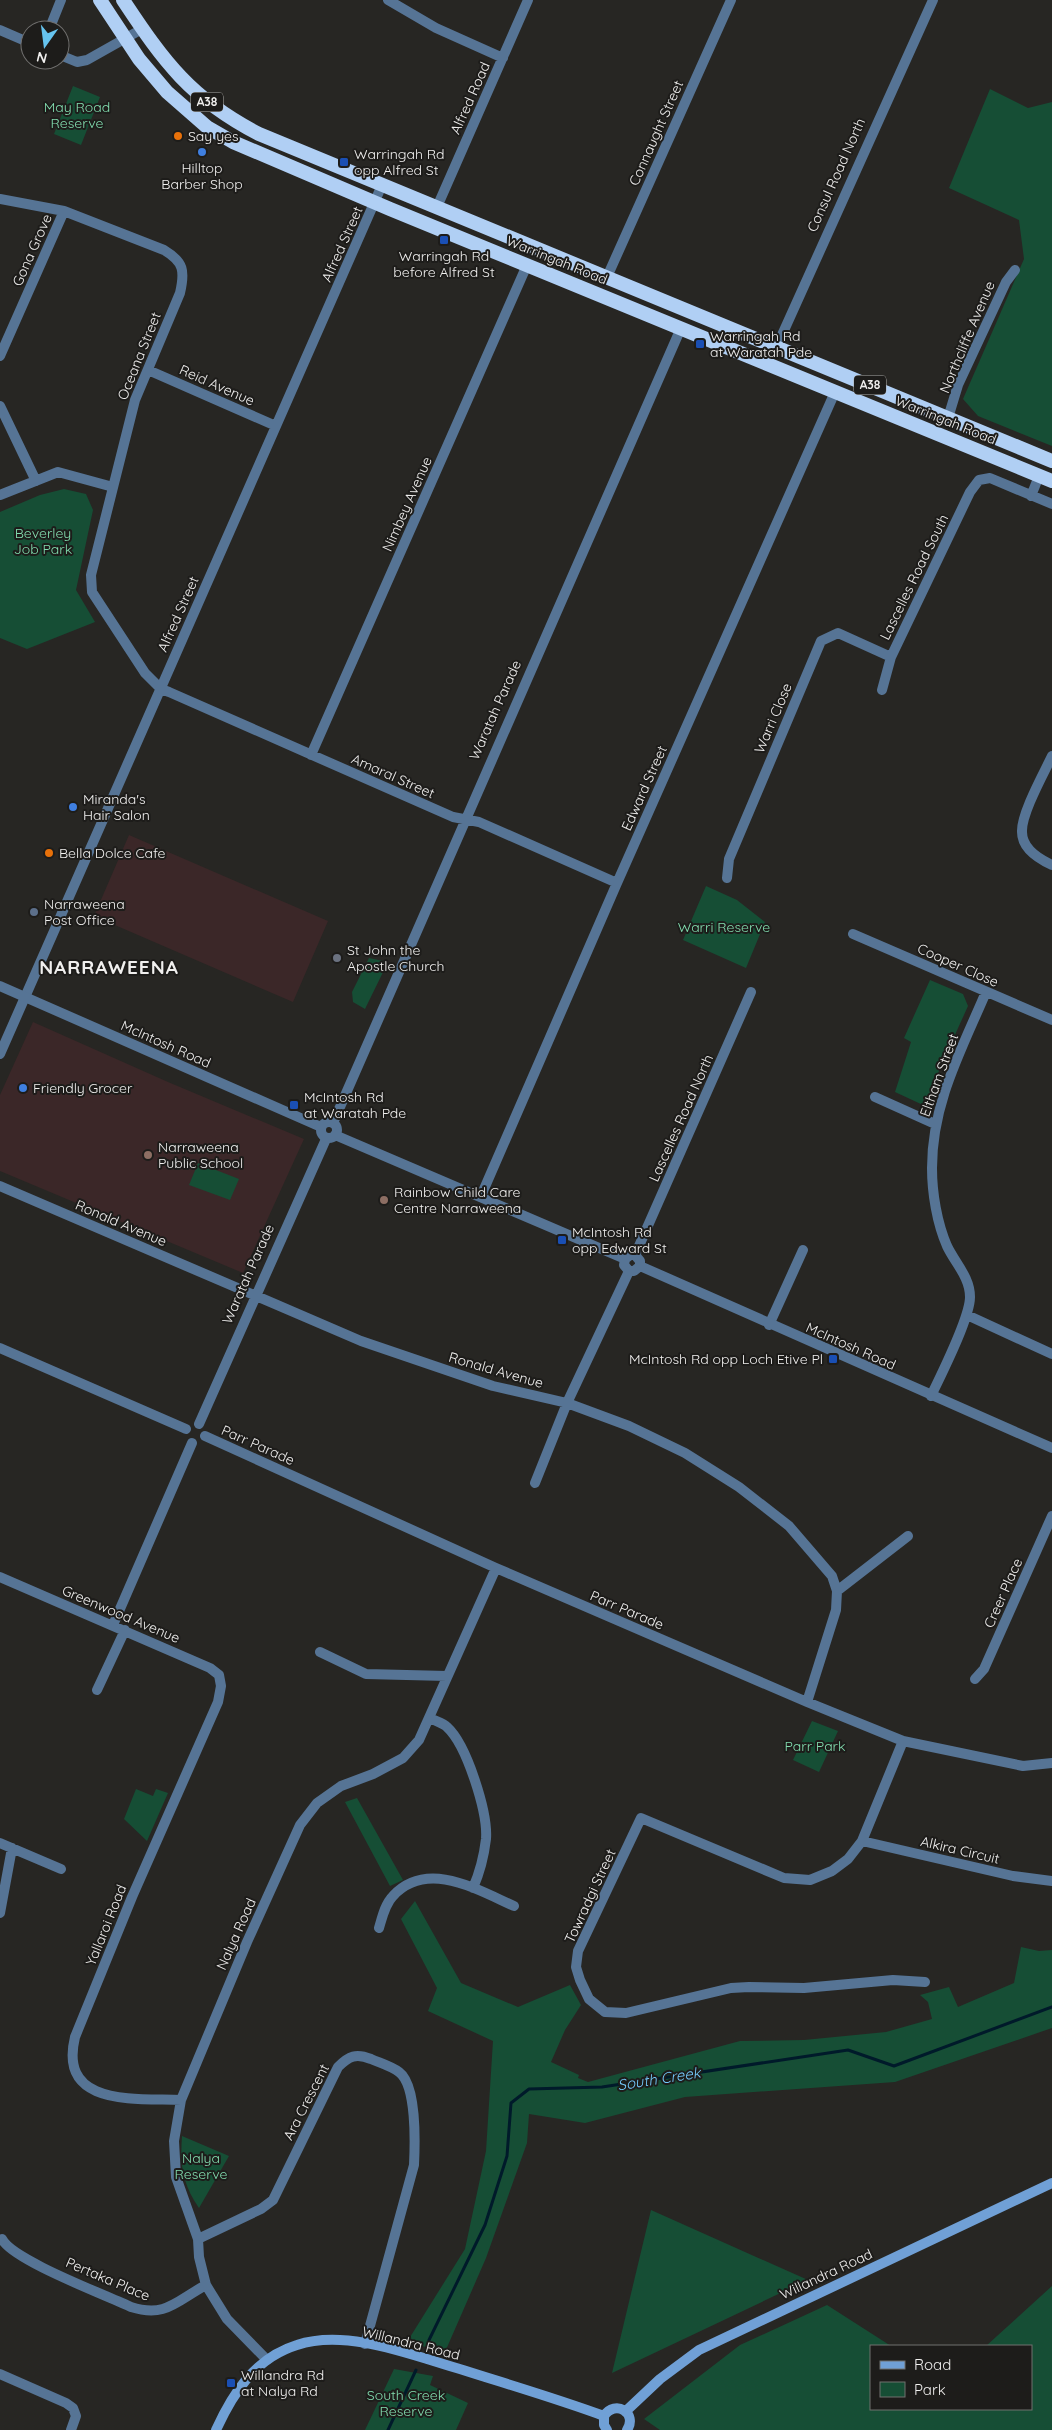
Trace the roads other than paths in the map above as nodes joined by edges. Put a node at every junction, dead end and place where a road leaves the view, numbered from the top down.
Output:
1 (61, 0) edge
2 (100, 0) edge
3 (122, 0) edge
4 (388, 0) edge
5 (528, 0) edge
6 (731, 0) edge
7 (933, 0) edge
8 (53, 20) edge
9 (142, 29) junction
10 (0, 30) edge
11 (20, 39) edge
12 (126, 39) junction
13 (503, 58) junction
14 (70, 59) edge
15 (382, 185) junction
16 (0, 199) edge
17 (375, 202) junction
18 (437, 207) junction
19 (64, 211) junction
20 (527, 265) junction
21 (1015, 270) dead end
22 (607, 277) junction
23 (687, 311) junction
24 (681, 328) junction
25 (777, 346) junction
26 (0, 356) edge
27 (770, 364) junction
28 (148, 370) junction
29 (835, 392) junction
30 (0, 406) edge
31 (948, 418) junction
32 (276, 426) junction
33 (1052, 461) edge
34 (1046, 478) edge
35 (36, 481) junction
36 (113, 487) junction
37 (0, 495) edge
38 (1031, 496) junction
39 (1052, 504) edge
40 (891, 657) junction
41 (161, 689) junction
42 (882, 690) dead end
43 (311, 755) junction
44 (1052, 756) edge
45 (464, 819) junction
46 (1052, 865) edge
47 (726, 878) dead end
48 (617, 883) junction
49 (854, 934) dead end
50 (0, 986) edge
51 (751, 992) dead end
52 (986, 992) junction
53 (26, 997) junction
54 (1052, 1020) edge
55 (1, 1050) edge
56 (875, 1097) dead end
57 (332, 1123) junction
58 (935, 1124) junction
59 (321, 1127) junction
60 (331, 1137) junction
61 (0, 1186) edge
62 (481, 1196) junction
63 (803, 1250) dead end
64 (635, 1255) junction
65 (625, 1259) junction
66 (640, 1266) junction
67 (629, 1271) junction
68 (256, 1297) junction
69 (967, 1315) junction
70 (769, 1325) junction
71 (0, 1348) edge
72 (1052, 1354) edge
73 (931, 1396) junction
74 (567, 1403) junction
75 (199, 1424) junction
76 (186, 1429) junction
77 (205, 1436) junction
78 (192, 1443) junction
79 (1052, 1448) edge
80 (535, 1483) dead end
81 (1052, 1516) edge
82 (908, 1536) dead end
83 (496, 1568) junction
84 (0, 1577) edge
85 (837, 1591) junction
86 (113, 1625) junction
87 (125, 1630) junction
88 (320, 1652) dead end
89 (447, 1676) junction
90 (975, 1679) dead end
91 (221, 1686) joint
92 (97, 1690) dead end
93 (807, 1702) junction
94 (430, 1718) junction
95 (903, 1740) junction
96 (1052, 1763) edge
97 (862, 1841) junction
98 (0, 1842) edge
99 (12, 1848) junction
100 (61, 1869) dead end
101 (1052, 1881) edge
102 (474, 1888) junction
103 (514, 1906) dead end
104 (0, 1913) edge
105 (379, 1928) dead end
106 (925, 1982) dead end
107 (181, 2100) junction
108 (1052, 2183) edge
109 (198, 2239) junction
110 (2, 2240) dead end
111 (206, 2285) junction
112 (365, 2344) junction
113 (266, 2360) junction
114 (0, 2374) edge
115 (626, 2411) junction
116 (604, 2416) junction
117 (71, 2430) edge
118 (216, 2430) edge
119 (607, 2430) edge
120 (626, 2430) edge

1 - 8 street
2 - 12 highway, Warringah Road / A38
3 - 9 highway, Warringah Road / A38
4 - 13 street
5 - 13 street, Alfred Road
6 - 22 street, Connaught Street
7 - 25 street, Consul Road North
9 - 12 street
9 - 15 highway, Warringah Road / A38
10 - 11 street
12 - 14 street
12 - 17 highway, Warringah Road / A38
13 - 18 street, Alfred Road
15 - 17 street, Alfred Street
15 - 18 highway, Warringah Road / A38
16 - 19 street, Oceana Street
17 - 20 highway, Warringah Road / A38
17 - 32 street, Alfred Street
18 - 22 highway, Warringah Road / A38
19 - 26 street, Gona Grove
19 - 28 street, Oceana Street
20 - 24 highway, Warringah Road / A38
20 - 43 street, Nimbey Avenue
21 - 31 street, Northcliffe Avenue
22 - 23 highway, Warringah Road / A38
23 - 24 highway, Waratah Parade
23 - 25 highway, Warringah Road / A38
24 - 27 highway, Warringah Road / A38
24 - 45 street, Waratah Parade
25 - 27 highway, Consul Road North
25 - 31 highway, Warringah Road / A38
27 - 29 highway, Warringah Road / A38
28 - 32 street, Reid Avenue
28 - 36 street, Oceana Street
29 - 34 highway, Warringah Road / A38
29 - 48 street, Edward Street
30 - 35 street
31 - 33 highway, Warringah Road / A38
32 - 41 street, Alfred Street
34 - 38 street
35 - 36 street
35 - 37 street
36 - 41 street, Oceana Street
38 - 39 street
38 - 40 street, Lascelles Road South
40 - 42 street, Lascelles Road South
40 - 47 street, Warri Close
41 - 43 street, Amaral Street
41 - 53 street, Alfred Street
43 - 45 street, Amaral Street
44 - 46 street
45 - 48 street, Amaral Street
45 - 57 street, Waratah Parade
48 - 62 street, Edward Street
49 - 52 street, Cooper Close
50 - 53 street, McIntosh Road
51 - 64 street, Lascelles Road North
52 - 54 street, Cooper Close
52 - 58 street, Eltham Street
53 - 55 street, Alfred Street
53 - 59 street, McIntosh Road
56 - 58 street
57 - 59 street
57 - 60 street
58 - 69 street, Eltham Street
59 - 60 street
60 - 62 street
60 - 68 street, Waratah Parade
61 - 68 street, Ronald Avenue
62 - 65 street
63 - 70 street
64 - 65 street
64 - 66 street
65 - 67 street
66 - 67 street
66 - 70 street, McIntosh Road
67 - 74 street
68 - 74 street, Ronald Avenue
68 - 75 street, Waratah Parade
69 - 72 street
69 - 73 street, Eltham Street
70 - 73 street, McIntosh Road
71 - 76 street
73 - 79 street, McIntosh Road
74 - 80 street
74 - 85 street, Ronald Avenue
75 - 76 street
75 - 77 street
76 - 78 street
77 - 78 street
77 - 83 street, Parr Parade
78 - 86 street
81 - 90 street, Creer Place
82 - 85 street
83 - 89 street, Nalya Road
83 - 93 street, Parr Parade
84 - 86 street, Greenwood Avenue
85 - 93 street
86 - 87 street, Greenwood Avenue
87 - 91 street, Greenwood Avenue
87 - 92 street
88 - 89 street
89 - 94 street, Nalya Road
91 - 107 street, Yallaroi Road
93 - 95 street, Parr Parade
94 - 102 street
94 - 107 street, Nalya Road
95 - 96 street, Parr Parade
95 - 97 street, Towradgi Street
97 - 101 street, Alkira Circuit
97 - 106 street, Towradgi Street
98 - 99 street
99 - 100 street
99 - 104 street
102 - 103 street
102 - 105 street
107 - 109 street, Nalya Road
108 - 115 main road, Willandra Road
109 - 111 street, Nalya Road
109 - 112 street, Ara Crescent
110 - 111 street, Pertaka Place
111 - 113 street, Nalya Road
112 - 113 main road, Willandra Road
112 - 116 main road, Willandra Road
113 - 118 main road, Willandra Road
114 - 117 street
115 - 116 main road
115 - 120 main road
116 - 119 main road

